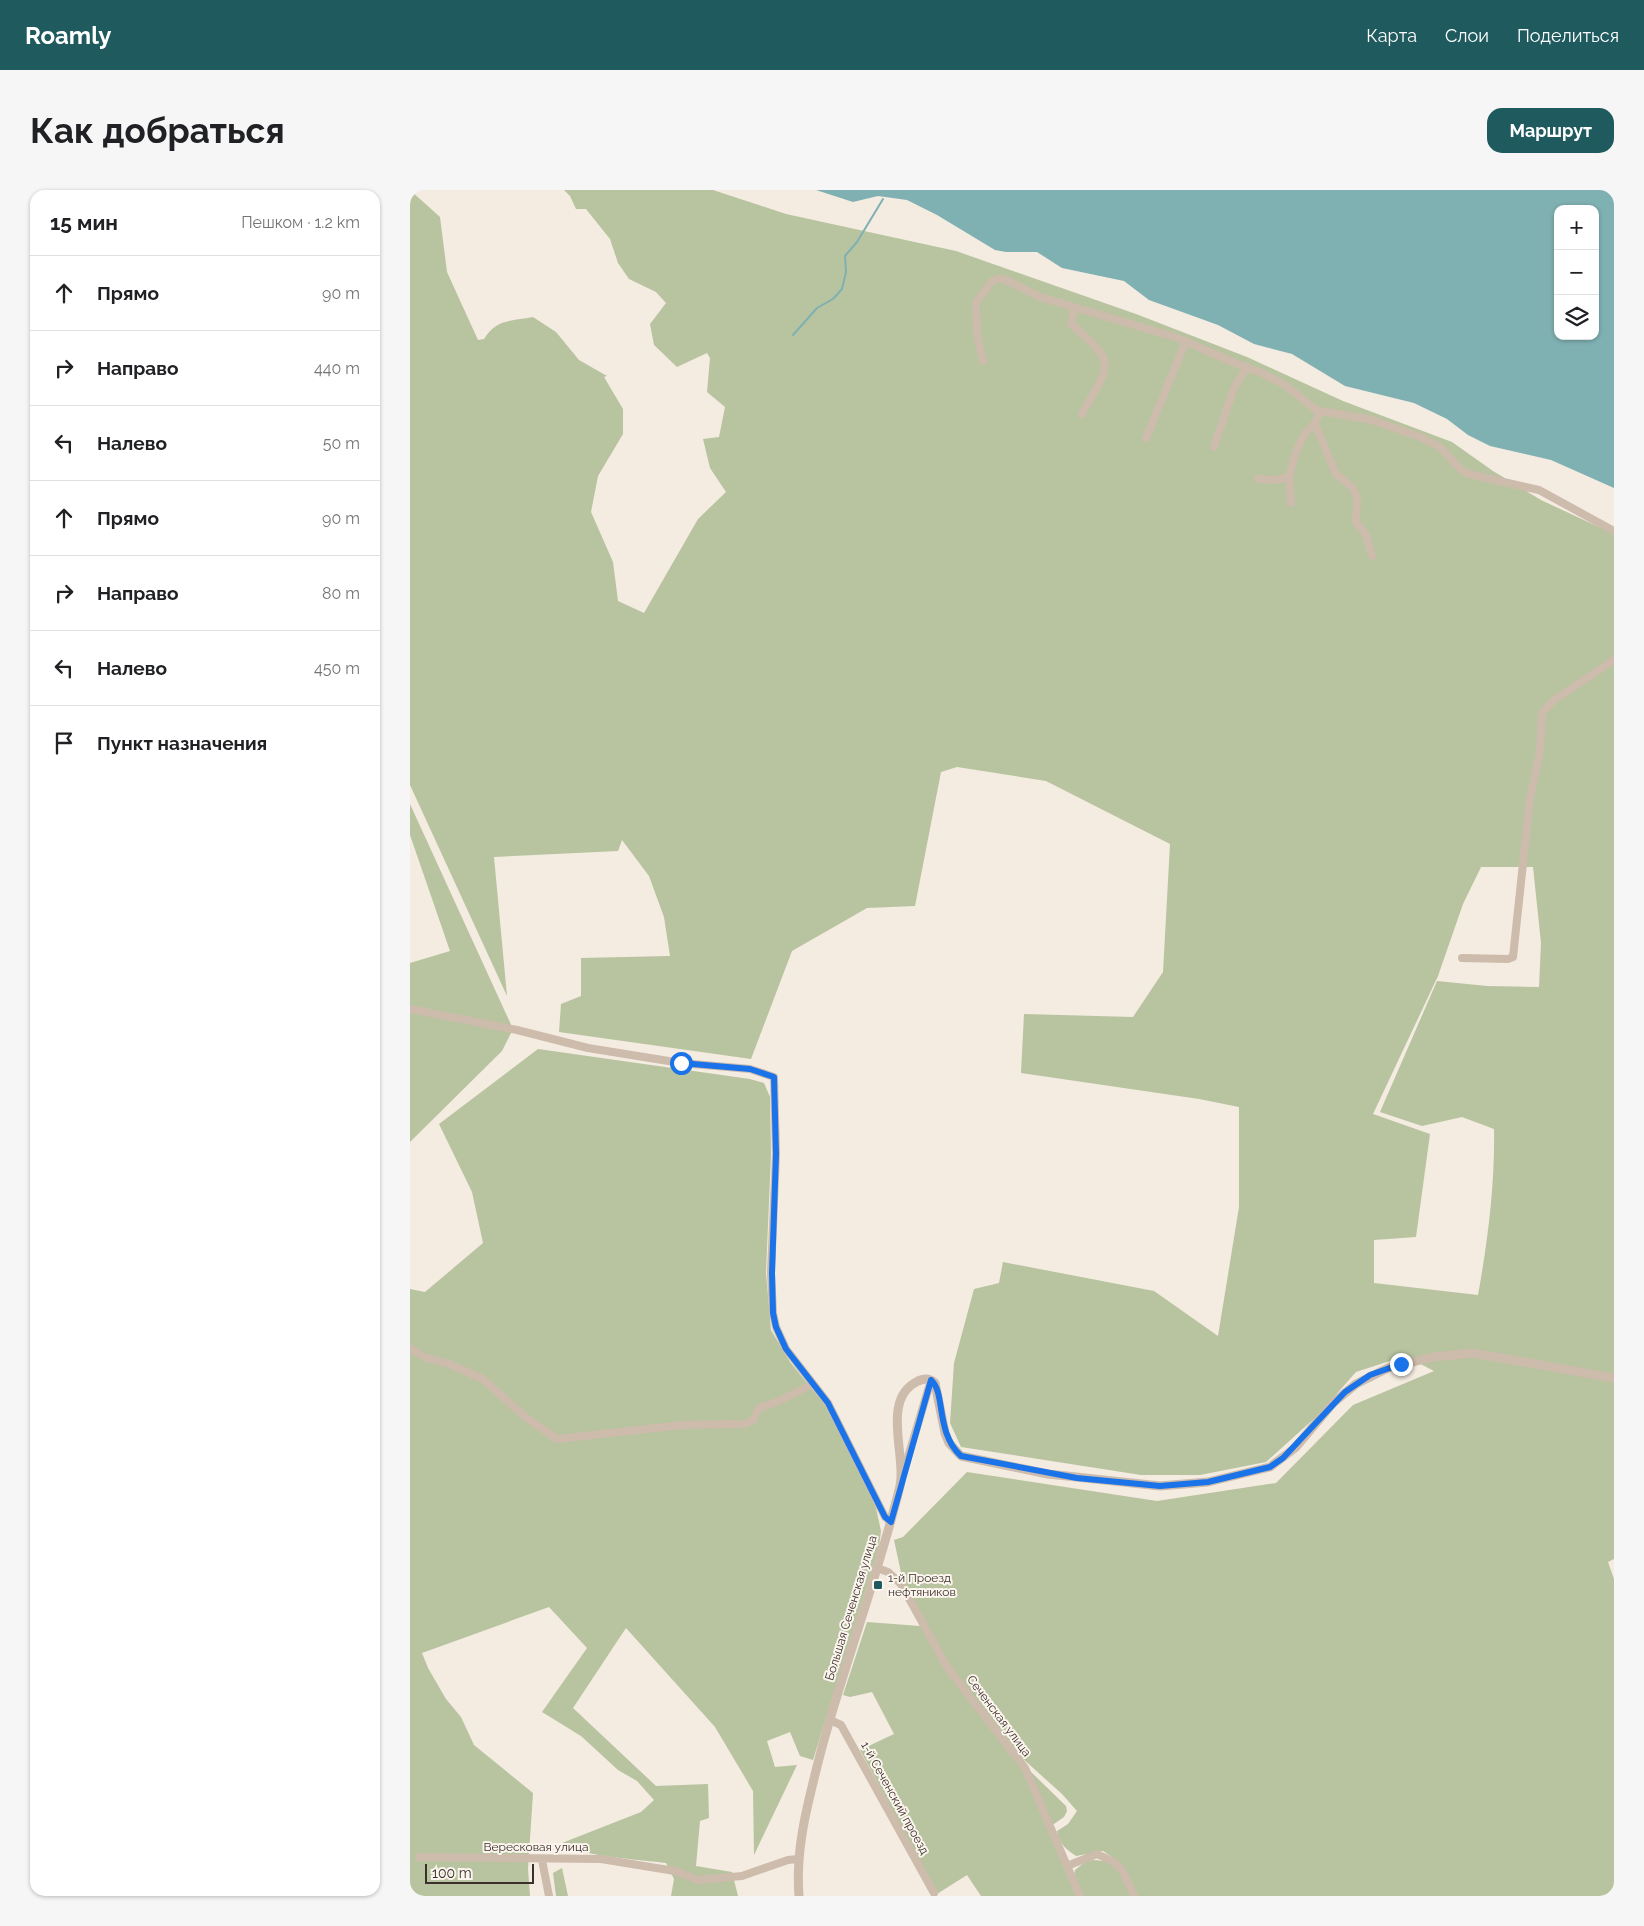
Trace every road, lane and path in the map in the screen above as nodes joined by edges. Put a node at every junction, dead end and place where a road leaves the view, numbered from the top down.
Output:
1 (1074, 308) junction
2 (1186, 341) junction
3 (983, 362) dead end
4 (1247, 367) junction
5 (1320, 411) junction
6 (1082, 414) dead end
7 (1315, 424) junction
8 (1146, 438) dead end
9 (1214, 447) dead end
10 (1289, 477) junction
11 (1258, 479) dead end
12 (1291, 504) dead end
13 (1614, 531) edge
14 (1372, 556) dead end
15 (1614, 660) edge
16 (1462, 958) dead end
17 (410, 1009) edge
18 (410, 1348) edge
19 (1614, 1378) edge
20 (931, 1380) junction
21 (813, 1384) junction
22 (903, 1474) junction
23 (891, 1522) junction
24 (877, 1568) junction
25 (830, 1720) junction
26 (419, 1856) dead end
27 (798, 1859) junction
28 (542, 1860) junction
29 (1067, 1866) junction
30 (934, 1893) dead end
31 (549, 1896) edge
32 (799, 1896) edge
33 (1080, 1896) edge
34 (1134, 1896) edge

1 - 2 street
1 - 3 street
1 - 6 street
2 - 4 street
2 - 8 street
4 - 5 street
4 - 9 street
5 - 7 street
5 - 13 street
7 - 10 street
7 - 14 street
10 - 11 street
10 - 12 street
15 - 16 street
17 - 21 street
18 - 21 street
19 - 20 street
20 - 22 street
20 - 22 street, Большая Сеченская улица
21 - 23 street
22 - 23 street, Большая Сеченская улица
23 - 24 street, Большая Сеченская улица
24 - 25 street, Большая Сеченская улица
24 - 29 street, Сеченская улица
25 - 27 street, Большая Сеченская улица
25 - 30 street, 1-й Сеченский проезд
26 - 28 street, Вересковая улица
27 - 28 street, Вересковая улица
27 - 32 street, Большая Сеченская улица
28 - 31 street
29 - 33 street, Сеченская улица
29 - 34 street

